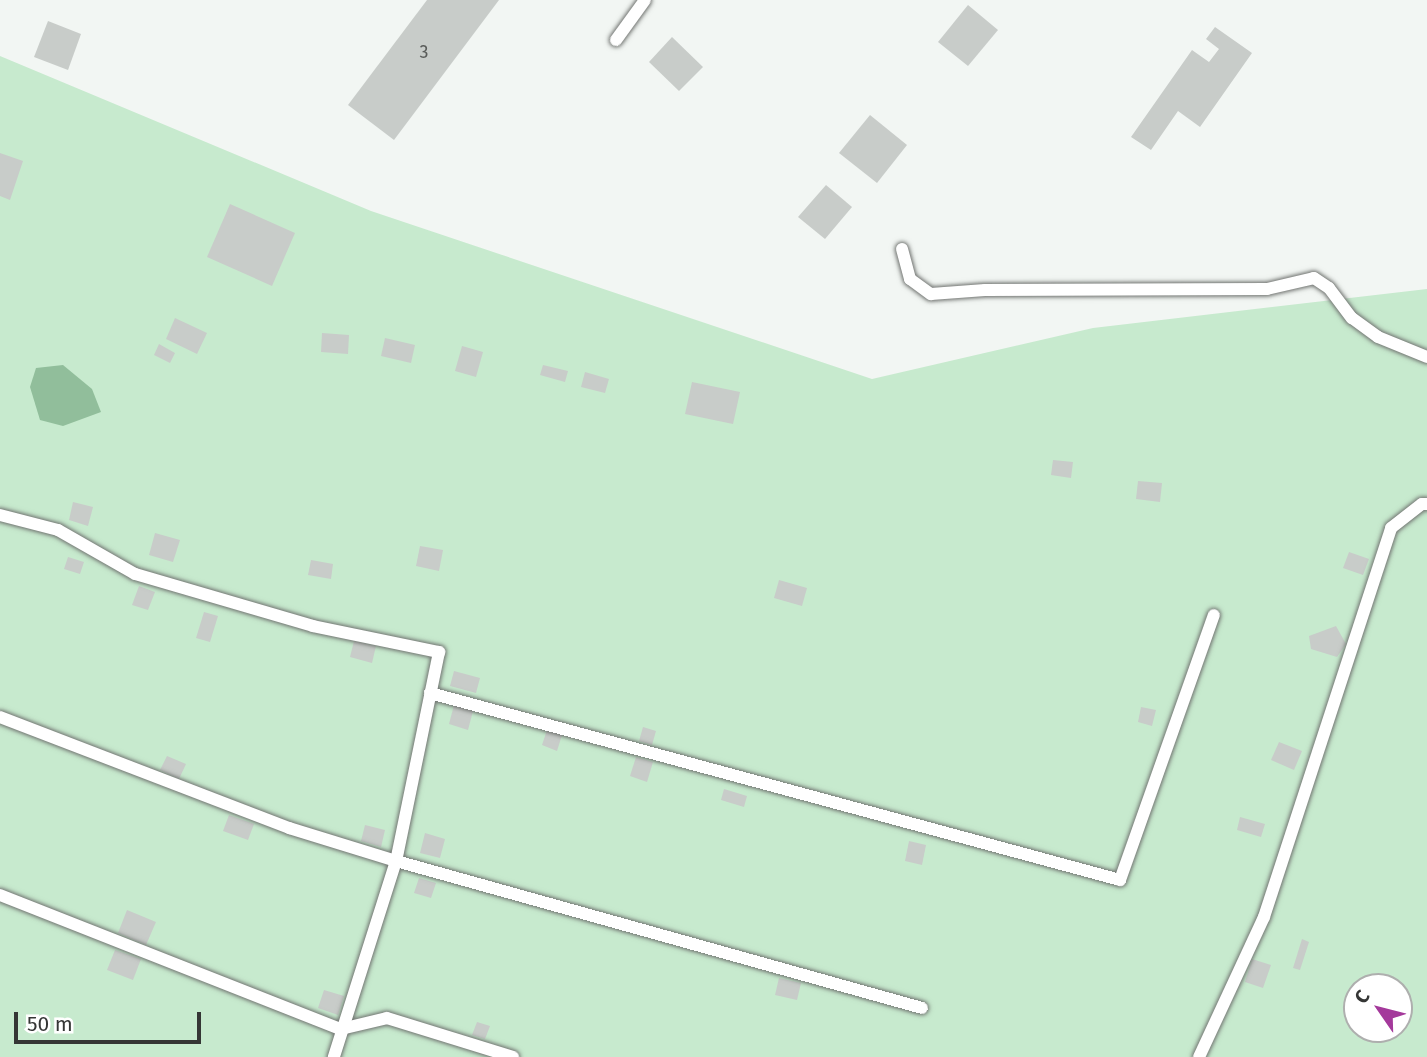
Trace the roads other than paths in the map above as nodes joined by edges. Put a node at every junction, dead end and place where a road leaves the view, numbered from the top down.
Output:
1 (645, 0) edge
2 (616, 40) dead end
3 (902, 249) dead end
4 (1427, 357) edge
5 (1427, 505) edge
6 (0, 515) edge
7 (1214, 615) dead end
8 (430, 692) junction
9 (0, 717) edge
10 (396, 861) junction
11 (0, 895) edge
12 (922, 1008) dead end
13 (341, 1029) junction
14 (334, 1057) edge
15 (513, 1057) edge
16 (1199, 1057) edge

1 - 2 lane
3 - 4 lane
5 - 16 lane
6 - 8 lane
7 - 8 lane
8 - 10 lane
9 - 10 lane
10 - 12 lane
10 - 13 lane
11 - 13 lane
13 - 14 lane
13 - 15 lane

